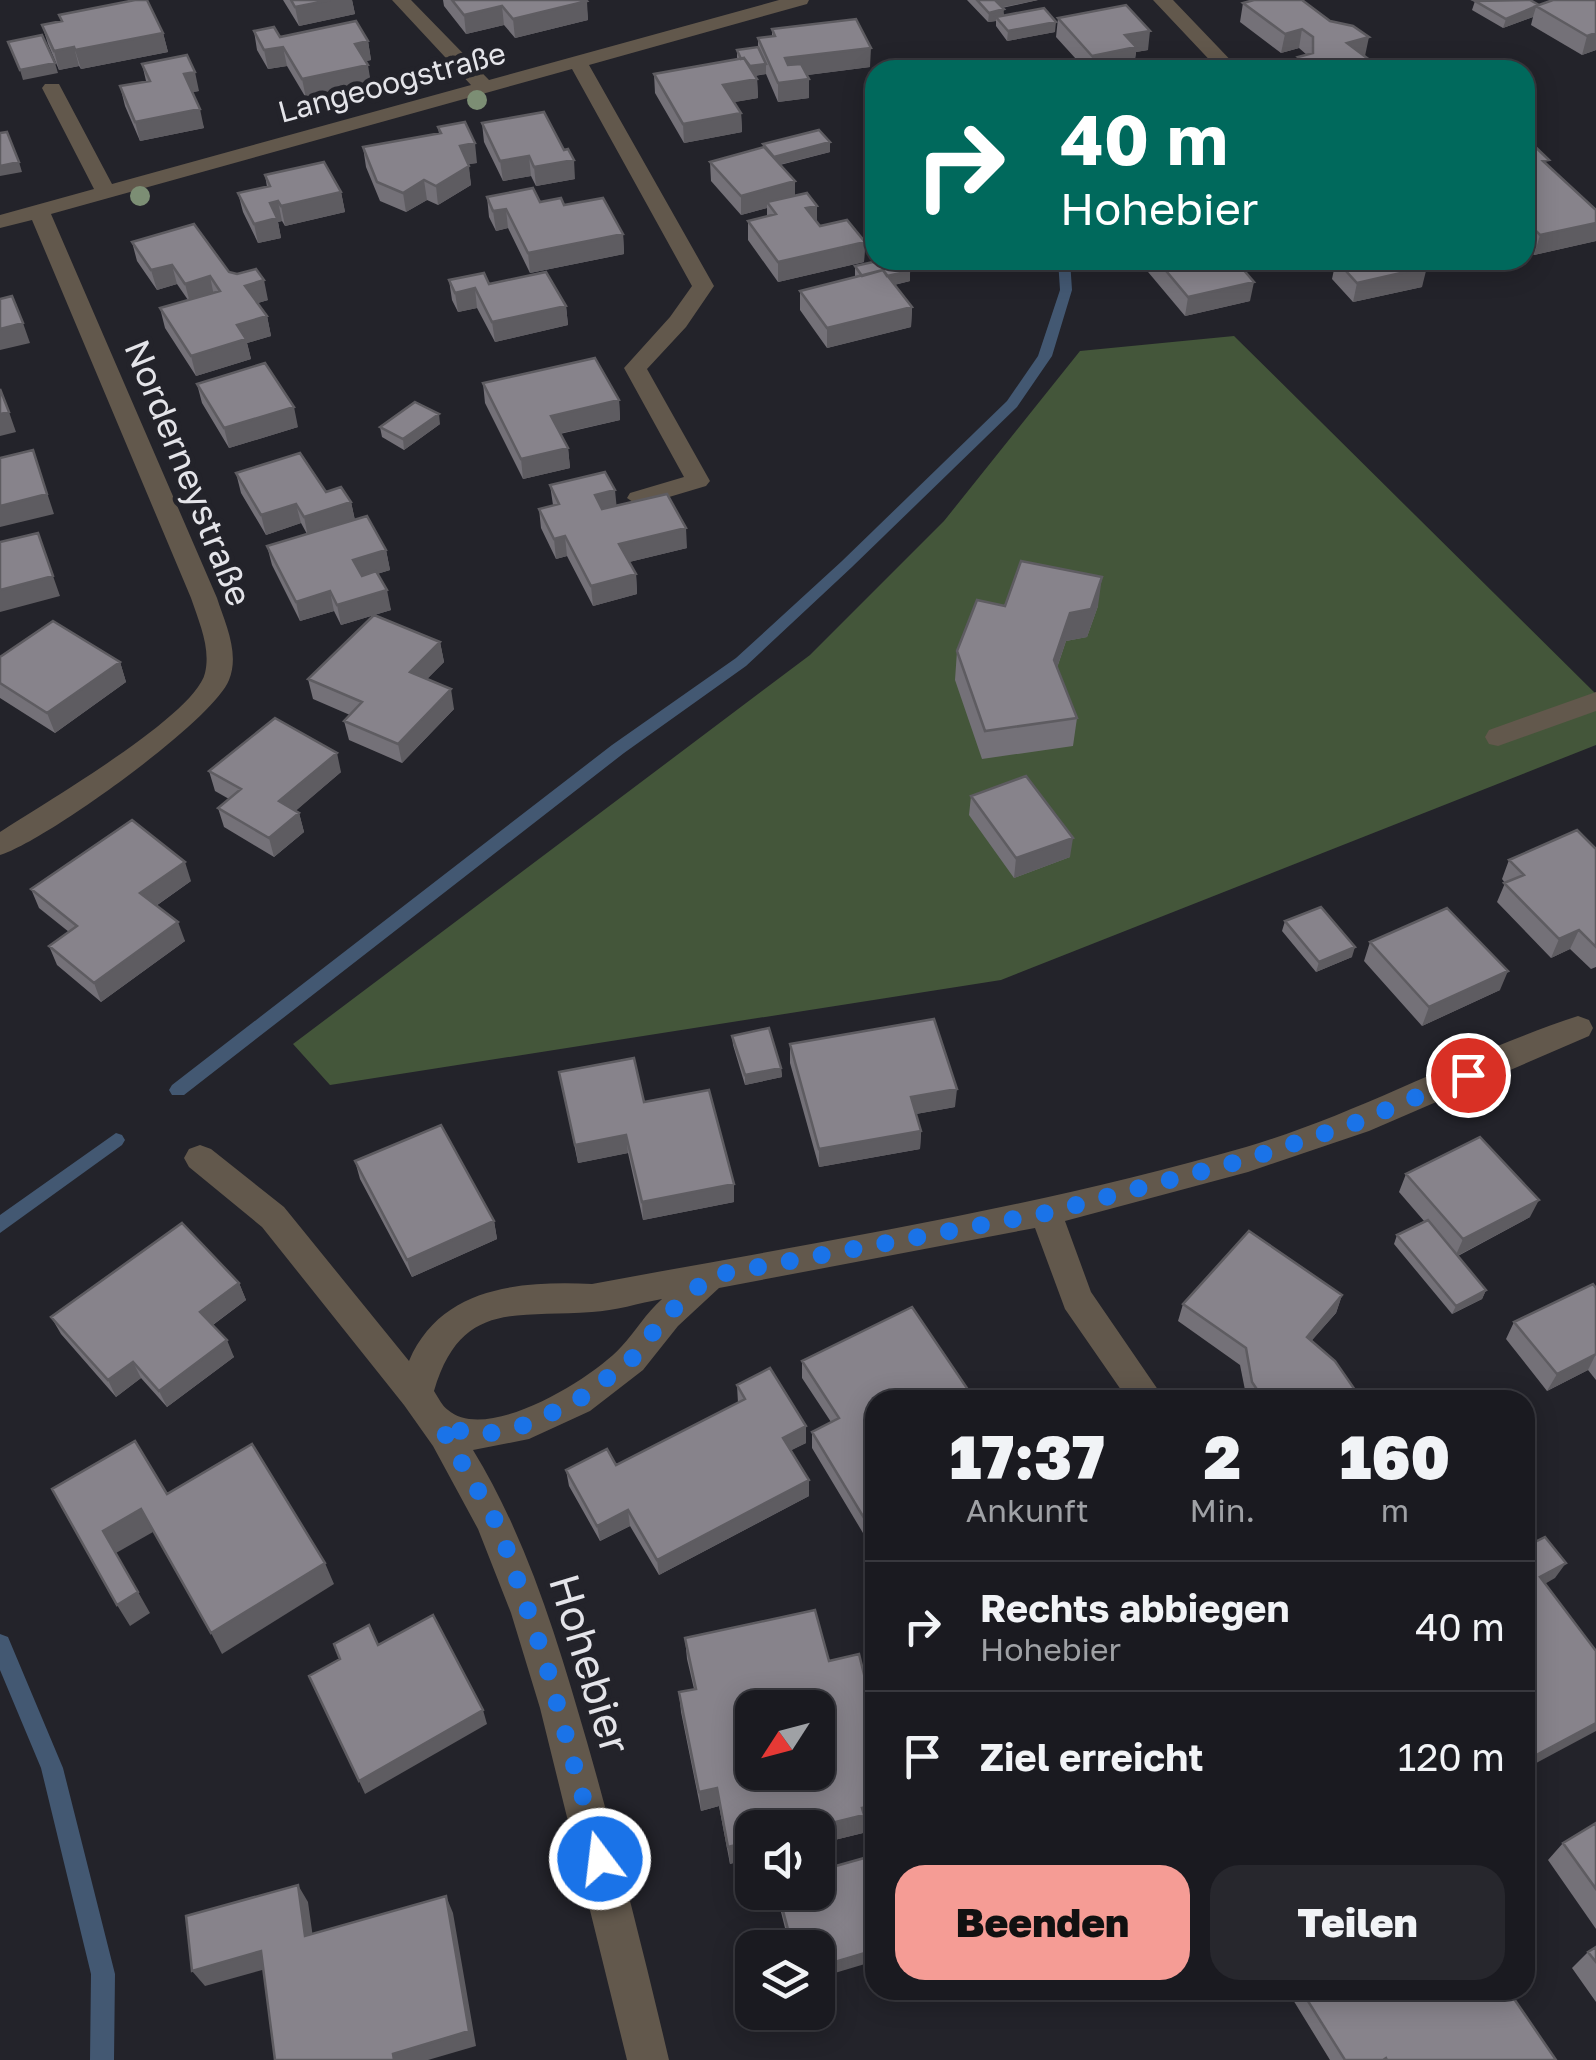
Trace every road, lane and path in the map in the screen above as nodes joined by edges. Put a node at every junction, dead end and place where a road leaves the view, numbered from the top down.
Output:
1 (401, 0) edge
2 (800, 0) edge
3 (1162, 0) edge
4 (1220, 60) edge
5 (578, 63) junction
6 (52, 88) dead end
7 (485, 88) junction
8 (106, 192) junction
9 (39, 210) junction
10 (0, 222) edge
11 (639, 498) edge
12 (1596, 700) edge
13 (1498, 737) dead end
14 (0, 845) edge
15 (1590, 1032) edge
16 (200, 1158) dead end
17 (1046, 1213) junction
18 (710, 1276) junction
19 (1141, 1390) edge
20 (416, 1394) junction
21 (440, 1425) junction
22 (648, 2060) edge

1 - 7 street
2 - 5 street, Langeoogstraße
3 - 4 street
5 - 7 street, Langeoogstraße
5 - 11 street
6 - 8 street
7 - 8 street, Langeoogstraße
8 - 9 street, Langeoogstraße
9 - 10 street, Langeoogstraße
9 - 14 street, Norderneystraße
12 - 13 street
15 - 17 street
16 - 20 street, Hohebier
17 - 18 street
17 - 19 street
18 - 20 street
18 - 21 street
20 - 21 street, Hohebier
21 - 22 street, Hohebier

